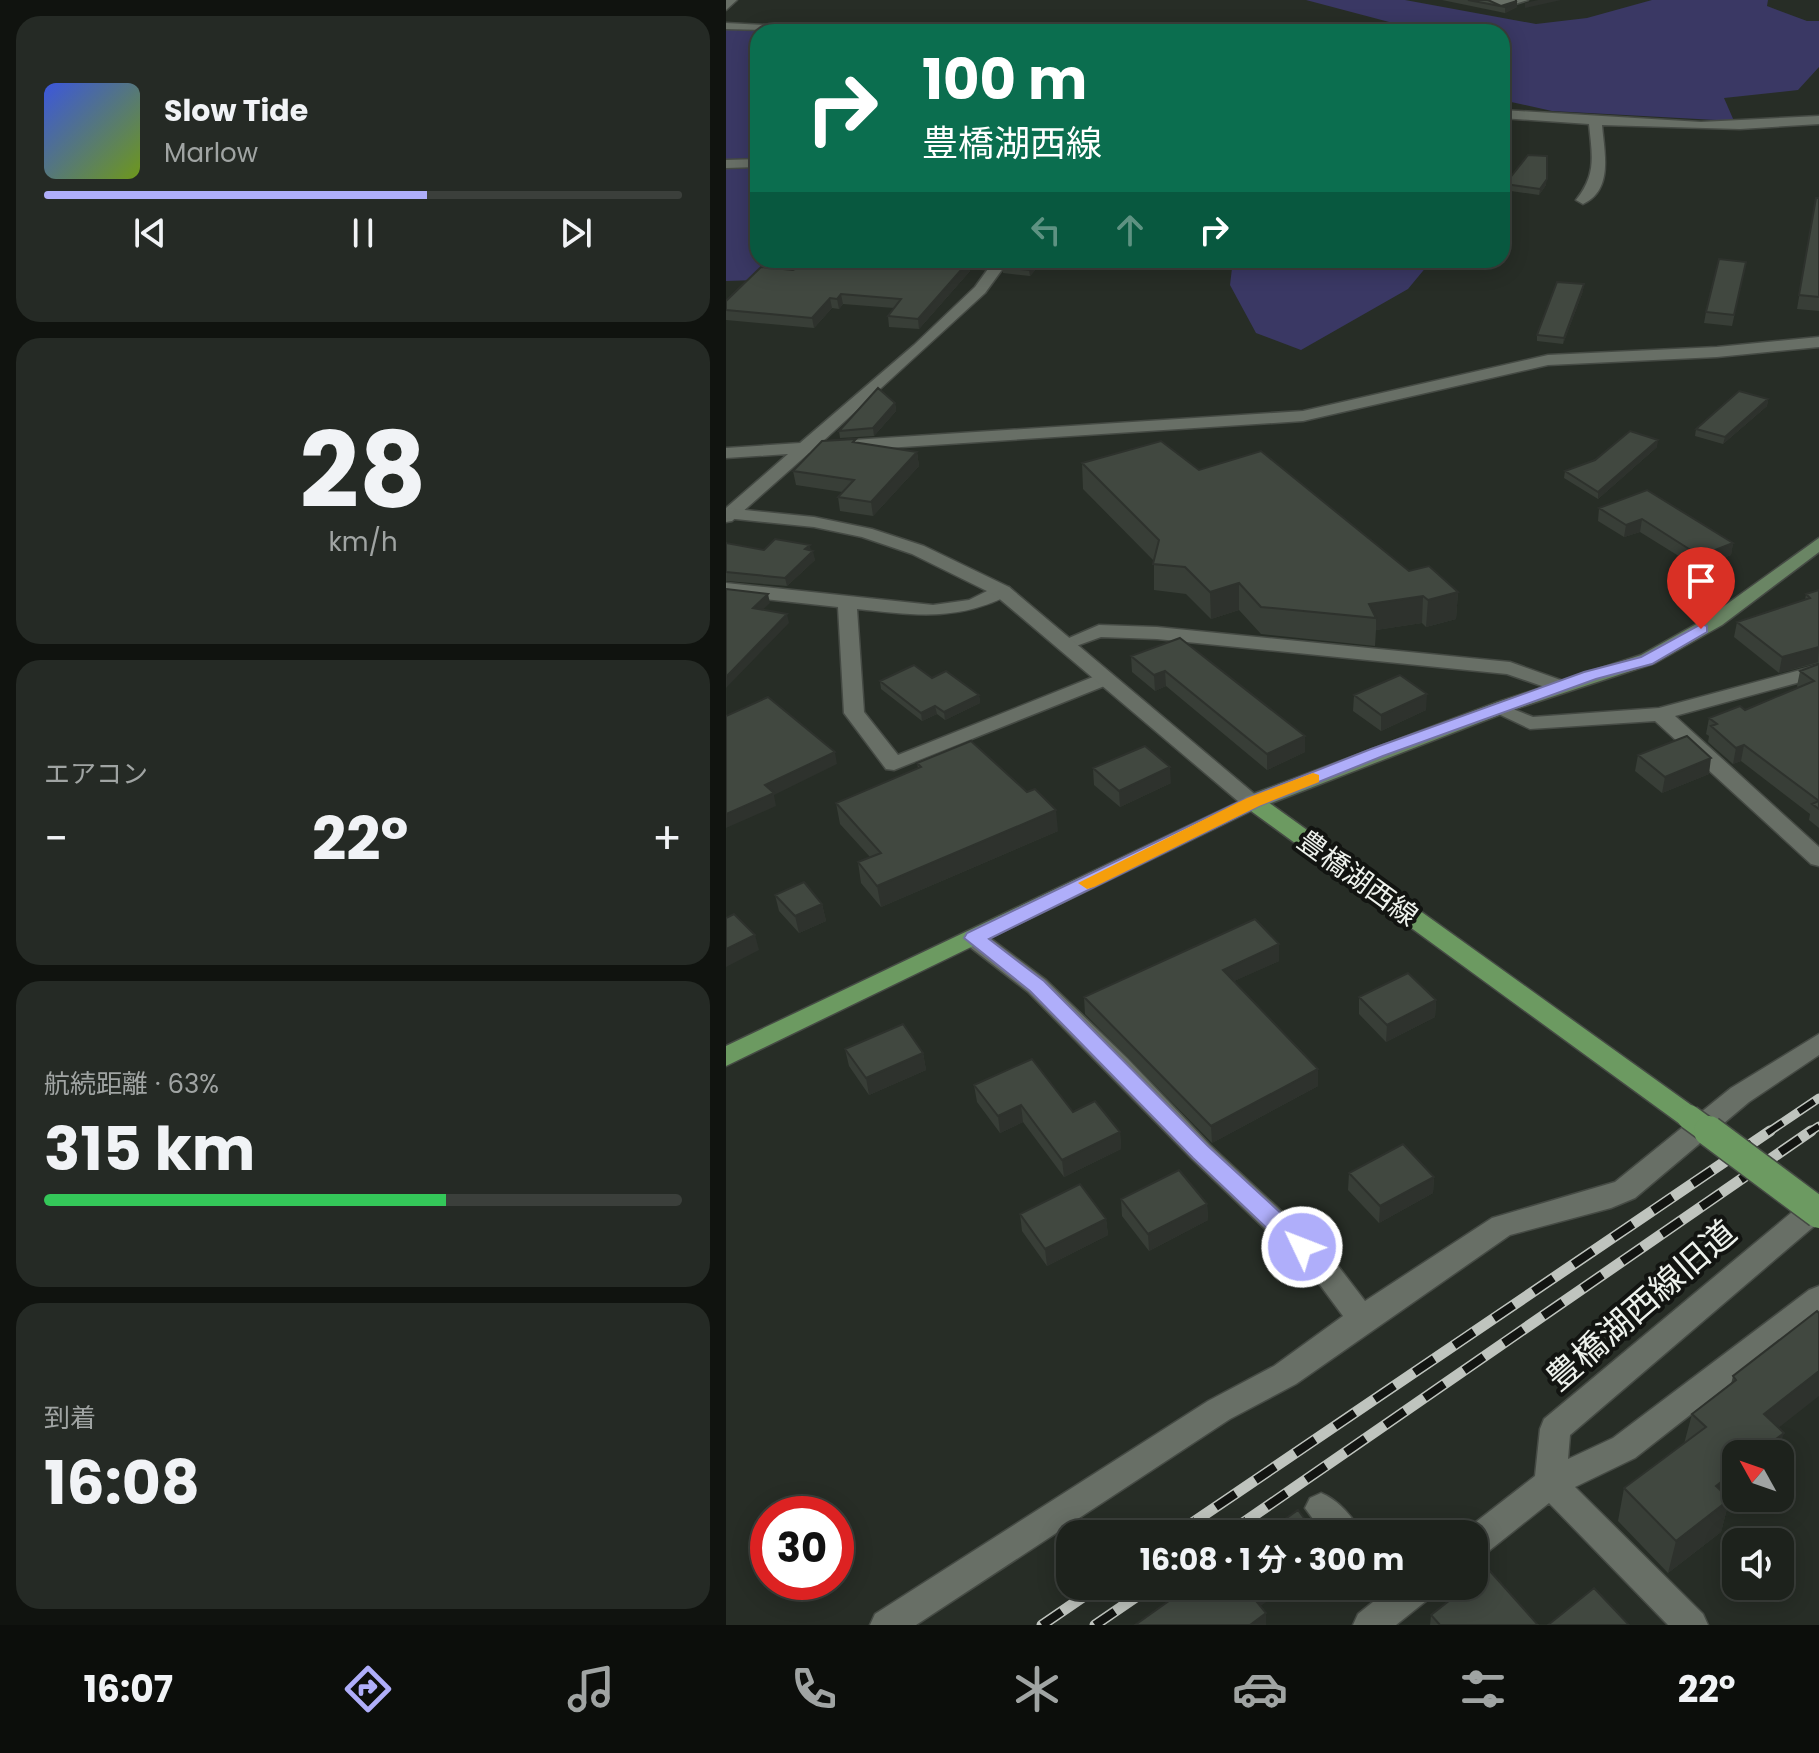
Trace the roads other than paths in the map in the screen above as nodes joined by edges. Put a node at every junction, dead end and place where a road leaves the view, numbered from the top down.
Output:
1 (732, 0) edge
2 (1482, 0) edge
3 (1523, 0) edge
4 (726, 7) edge
5 (726, 26) edge
6 (750, 27) edge
7 (1510, 115) edge
8 (1595, 120) junction
9 (1819, 120) edge
10 (750, 163) edge
11 (727, 164) edge
12 (1583, 200) dead end
13 (997, 268) edge
14 (1819, 342) edge
15 (804, 449) junction
16 (726, 453) edge
17 (728, 514) edge
18 (1819, 543) edge
19 (726, 589) edge
20 (1002, 591) junction
21 (847, 602) junction
22 (1065, 644) junction
23 (1819, 671) edge
24 (1105, 679) junction
25 (1562, 687) junction
26 (1498, 709) junction
27 (1660, 714) junction
28 (1253, 802) junction
29 (1819, 859) edge
30 (974, 938) junction
31 (1819, 1043) edge
32 (726, 1057) edge
33 (1819, 1206) edge
34 (1819, 1213) edge
35 (1819, 1298) edge
36 (1362, 1319) junction
37 (1550, 1483) junction
38 (1321, 1508) dead end
39 (1332, 1520) edge
40 (1488, 1532) edge
41 (1395, 1600) edge
42 (887, 1625) edge
43 (1370, 1625) edge
44 (1691, 1625) edge

1 - 4 street
2 - 3 street
5 - 6 street
7 - 8 street
8 - 9 street
8 - 12 street
10 - 11 street
13 - 15 street
14 - 15 street
15 - 16 street
15 - 17 street
17 - 20 street
18 - 25 main road
19 - 21 street
20 - 21 street
20 - 22 street
21 - 24 street
22 - 24 street
22 - 25 street
23 - 27 street
24 - 28 street
25 - 26 main road
26 - 27 street
26 - 28 main road
27 - 29 street
28 - 30 main road
28 - 34 main road, 豊橋湖西線, bridge
30 - 32 main road
30 - 36 street
31 - 36 street
33 - 37 street, 豊橋湖西線旧道
35 - 37 street
36 - 42 street
37 - 40 street
37 - 44 street
38 - 39 street
41 - 43 street

